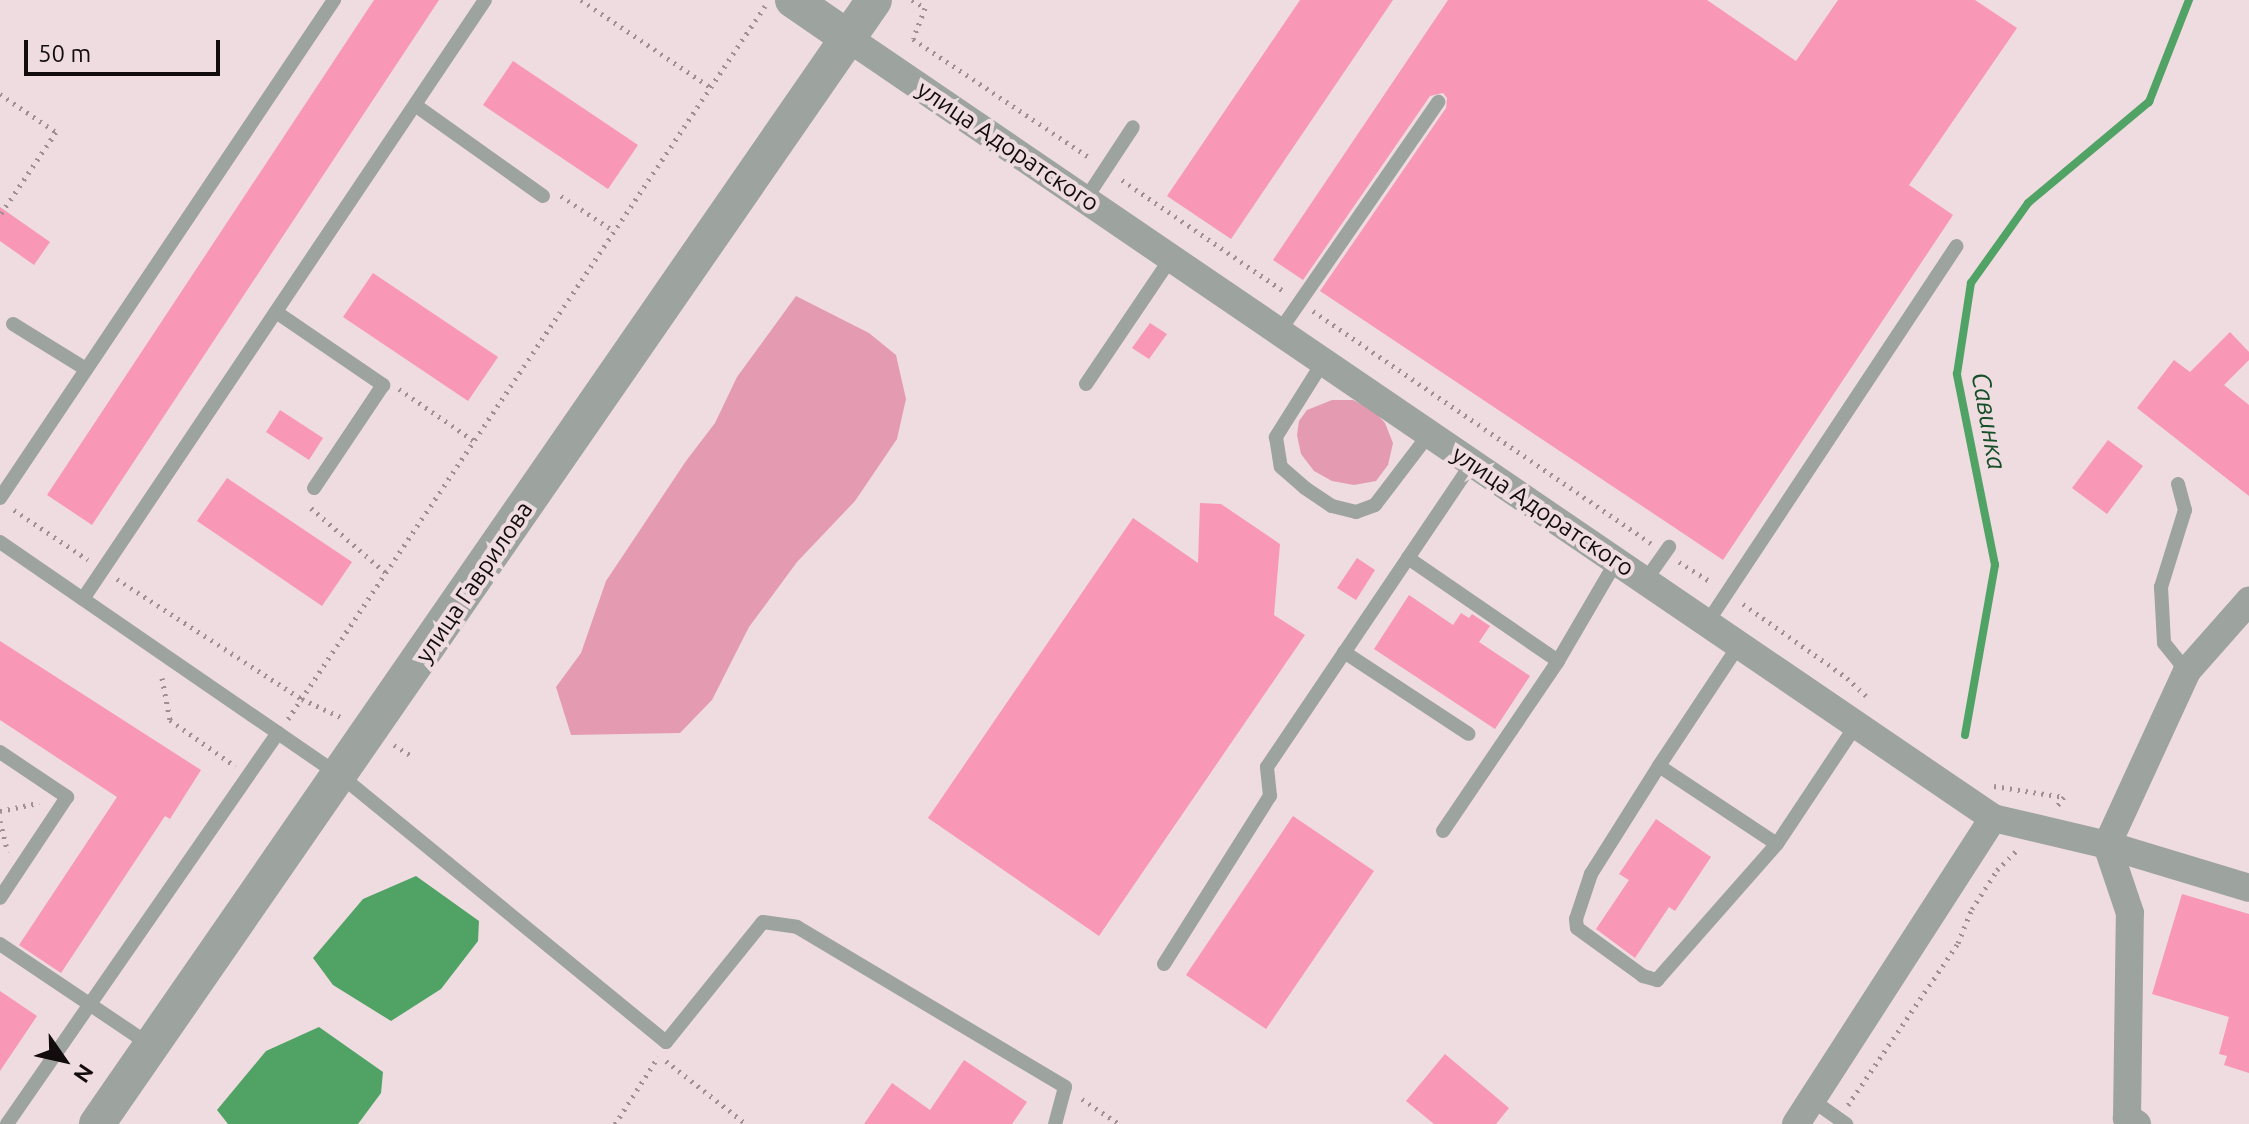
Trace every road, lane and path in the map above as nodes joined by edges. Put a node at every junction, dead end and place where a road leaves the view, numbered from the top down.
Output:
1 (334, 0) edge
2 (485, 0) edge
3 (581, 0) edge
4 (769, 0) edge
5 (793, 0) edge
6 (874, 0) edge
7 (912, 0) edge
8 (930, 0) edge
9 (925, 8) junction
10 (848, 38) junction
11 (710, 87) junction
12 (0, 94) edge
13 (1438, 102) dead end
14 (415, 105) junction
15 (1133, 127) dead end
16 (1106, 169) junction
17 (543, 196) joint
18 (1085, 200) junction
19 (0, 215) edge
20 (614, 231) junction
21 (1957, 246) dead end
22 (1171, 258) junction
23 (1299, 302) junction
24 (276, 312) junction
25 (13, 324) dead end
26 (1279, 332) junction
27 (1323, 362) junction
28 (86, 369) junction
29 (1086, 384) dead end
30 (383, 385) junction
31 (1429, 434) junction
32 (474, 441) junction
33 (1472, 463) junction
34 (2178, 484) dead end
35 (314, 488) joint
36 (0, 498) edge
37 (13, 509) dead end
38 (0, 542) edge
39 (1667, 550) junction
40 (1408, 558) junction
41 (1617, 560) junction
42 (103, 571) junction
43 (386, 573) junction
44 (1645, 581) junction
45 (1727, 592) junction
46 (83, 599) junction
47 (2249, 601) edge
48 (1707, 623) junction
49 (1739, 645) junction
50 (156, 649) junction
51 (1344, 652) junction
52 (1558, 661) junction
53 (2187, 671) junction
54 (1868, 698) dead end
55 (302, 699) junction
56 (1856, 725) junction
57 (372, 731) junction
58 (278, 733) junction
59 (1469, 734) dead end
60 (0, 752) edge
61 (410, 755) dead end
62 (1659, 766) junction
63 (248, 776) junction
64 (341, 776) junction
65 (1983, 782) dead end
66 (67, 797) junction
67 (0, 811) edge
68 (1993, 818) junction
69 (2040, 829) junction
70 (1443, 831) dead end
71 (1777, 844) junction
72 (2107, 845) junction
73 (2249, 888) edge
74 (0, 898) edge
75 (0, 944) edge
76 (1164, 964) dead end
77 (90, 1005) junction
78 (666, 1042) junction
79 (152, 1046) junction
80 (1065, 1087) junction
81 (1812, 1100) junction
82 (1843, 1122) edge
83 (2124, 1122) edge
84 (7, 1124) edge
85 (97, 1124) edge
86 (615, 1124) edge
87 (1055, 1124) edge
88 (1119, 1124) edge
89 (1796, 1124) edge

1 - 28 lane
2 - 14 lane
3 - 11 path
4 - 11 path
5 - 10 street, улица Адоратского
6 - 10 street, улица Гаврилова
7 - 9 path
8 - 9 path
9 - 16 path
10 - 18 street, улица Адоратского
10 - 57 street, улица Гаврилова
11 - 20 path
12 - 19 path
13 - 23 lane
14 - 17 lane
14 - 24 lane
15 - 16 lane
16 - 18 lane
16 - 23 path
17 - 20 path
18 - 22 street, улица Адоратского
20 - 32 path
21 - 45 lane
22 - 26 street, улица Адоратского
22 - 29 lane
23 - 26 lane
23 - 39 path
24 - 30 lane
24 - 42 lane
25 - 28 lane
26 - 27 street, улица Адоратского
27 - 31 street, улица Адоратского
27 - 31 lane
28 - 36 lane
30 - 32 path
30 - 35 lane
31 - 33 street, улица Адоратского
32 - 43 path
33 - 40 lane
33 - 41 street, улица Адоратского
34 - 53 lane
35 - 43 path
37 - 42 path
38 - 46 lane
39 - 44 lane
39 - 45 path
40 - 51 lane
40 - 52 lane
41 - 44 street, улица Адоратского
41 - 52 lane
42 - 46 lane
42 - 55 path
43 - 55 path
44 - 48 street, улица Адоратского
45 - 48 lane
45 - 54 path
46 - 50 lane
47 - 53 street
48 - 49 street, улица Адоратского
49 - 56 street, улица Адоратского
49 - 62 lane
50 - 58 lane
50 - 63 path
51 - 59 lane
51 - 76 lane
52 - 70 lane
53 - 72 street
55 - 57 path
55 - 58 path
56 - 68 street, улица Адоратского
56 - 71 lane
57 - 61 path
57 - 64 street, улица Гаврилова
58 - 63 lane
58 - 64 lane
60 - 66 lane
62 - 71 lane
62 - 71 lane
63 - 77 lane
64 - 78 lane
64 - 79 street, улица Гаврилова
65 - 69 path
66 - 67 path
66 - 74 lane
68 - 69 street
68 - 81 street
69 - 72 street
69 - 82 path
72 - 73 street
72 - 83 street
75 - 77 lane
77 - 79 lane
77 - 84 lane
78 - 80 lane
78 - 86 path
79 - 85 street, улица Гаврилова
80 - 87 lane
80 - 88 path
81 - 82 lane
81 - 89 street

